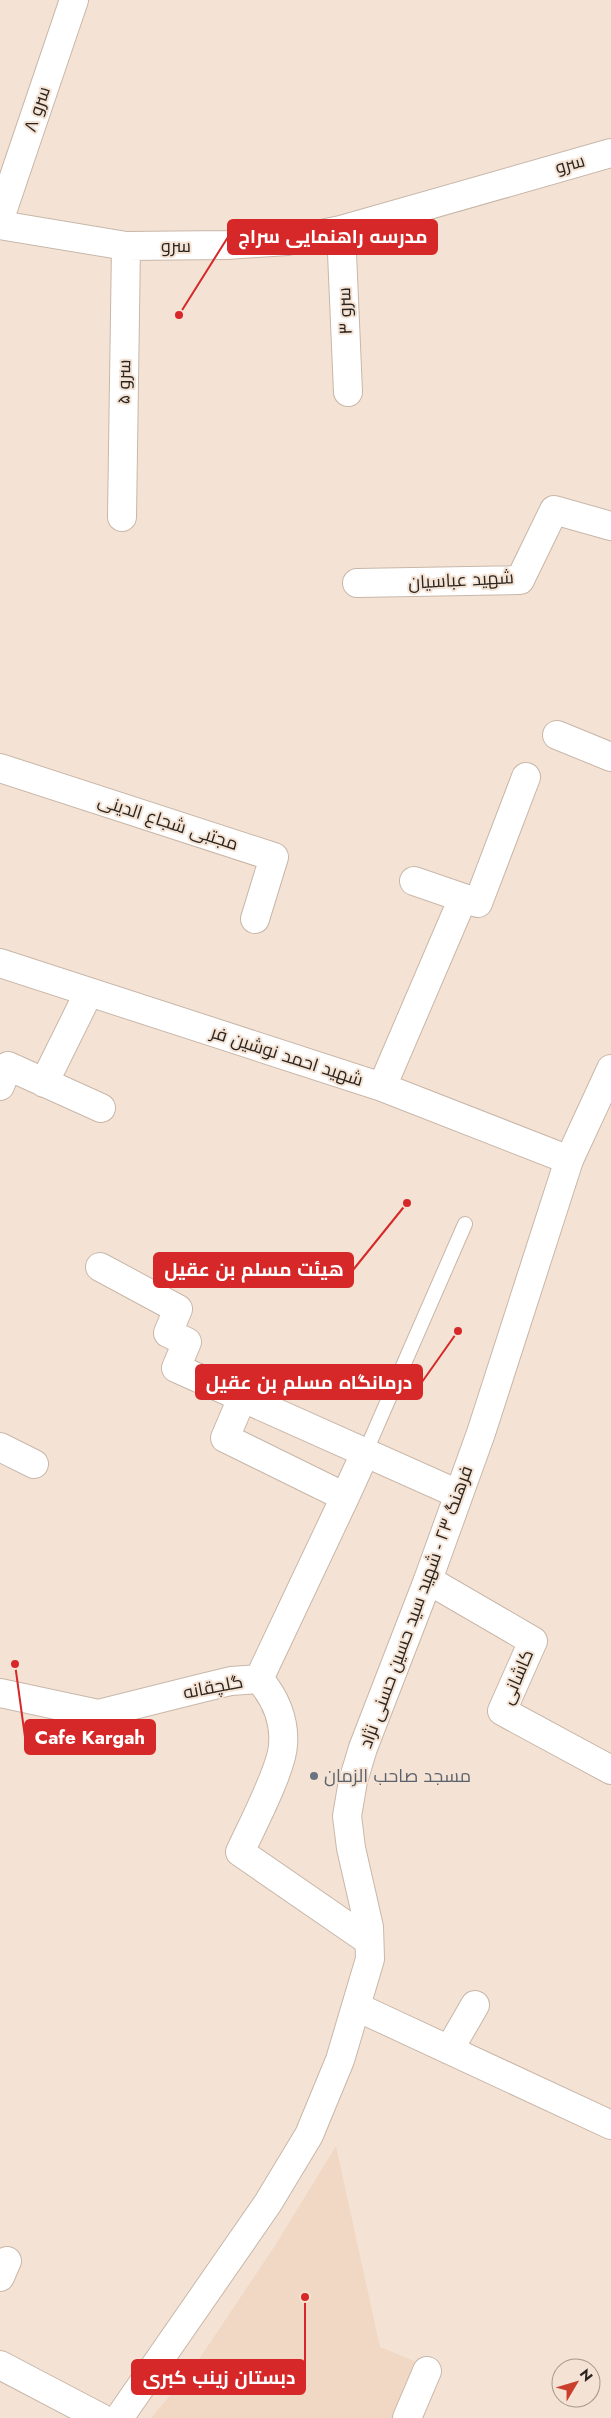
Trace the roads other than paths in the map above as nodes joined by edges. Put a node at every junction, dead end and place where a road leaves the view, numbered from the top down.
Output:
1 (74, 0) edge
2 (611, 153) edge
3 (0, 218) edge
4 (0, 225) edge
5 (341, 230) junction
6 (126, 246) junction
7 (348, 392) dead end
8 (122, 517) dead end
9 (611, 526) edge
10 (357, 583) dead end
11 (557, 735) dead end
12 (611, 757) edge
13 (0, 768) edge
14 (526, 777) dead end
15 (414, 880) dead end
16 (463, 898) junction
17 (255, 919) dead end
18 (0, 963) edge
19 (89, 992) junction
20 (611, 1069) edge
21 (44, 1083) junction
22 (0, 1086) edge
23 (382, 1087) junction
24 (101, 1108) dead end
25 (569, 1160) junction
26 (465, 1224) dead end
27 (100, 1266) dead end
28 (242, 1398) junction
29 (0, 1447) edge
30 (365, 1453) junction
31 (34, 1464) dead end
32 (458, 1494) junction
33 (345, 1497) junction
34 (428, 1580) junction
35 (259, 1679) junction
36 (0, 1693) edge
37 (611, 1770) edge
38 (369, 1941) junction
39 (475, 2005) dead end
40 (357, 2008) junction
41 (449, 2050) junction
42 (611, 2125) edge
43 (0, 2366) edge
44 (427, 2371) dead end
45 (101, 2418) edge
46 (119, 2418) edge
47 (408, 2418) edge

1 - 3 street, سرو ۸
2 - 5 street, سرو
4 - 6 street, سرو
5 - 6 street, سرو
5 - 7 street, سرو ۳
6 - 8 street, سرو ۵
9 - 10 street, شهید عباسیان
11 - 12 street
13 - 17 street, مجتبی شجاع الدینی
14 - 16 street
15 - 16 street
16 - 23 street
18 - 19 street, شهید احمد نوشین فر
19 - 21 street
19 - 23 street, شهید احمد نوشین فر
20 - 25 street, فرهنگ ۲۳ - شهید سید حسین حسنی نژاد
21 - 22 street
21 - 24 street
23 - 25 street, شهید احمد نوشین فر
25 - 32 street, فرهنگ ۲۳ - شهید سید حسین حسنی نژاد
26 - 30 lane
27 - 28 street
28 - 30 street
28 - 33 street
29 - 31 street
30 - 32 street
30 - 33 street, گلچقانه
32 - 34 street, فرهنگ ۲۳ - شهید سید حسین حسنی نژاد
33 - 35 street, گلچقانه
34 - 37 street, کاشانی
34 - 38 street, فرهنگ ۲۳ - شهید سید حسین حسنی نژاد
35 - 36 street, گلچقانه
35 - 38 street
38 - 40 street, فرهنگ ۲۳ - شهید سید حسین حسنی نژاد
39 - 41 street
40 - 41 street
40 - 46 street, فرهنگ ۲۳ - شهید سید حسین حسنی نژاد
41 - 42 street
43 - 45 street
44 - 47 street

